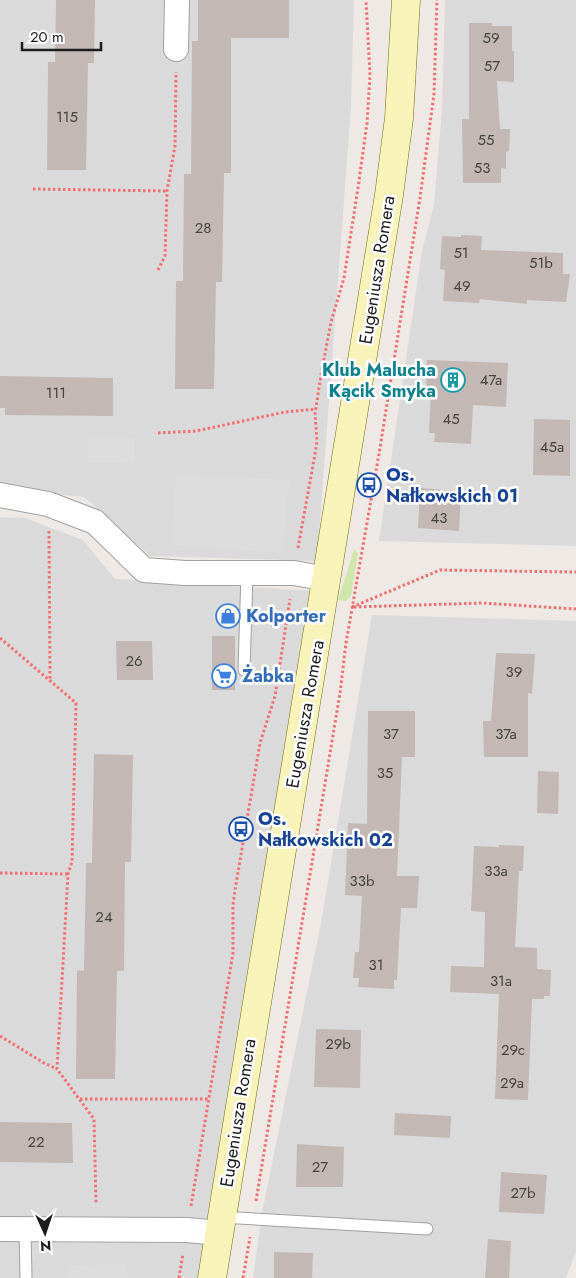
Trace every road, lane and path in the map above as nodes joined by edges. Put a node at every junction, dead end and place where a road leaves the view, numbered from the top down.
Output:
1 (177, 0) edge
2 (366, 0) edge
3 (406, 0) edge
4 (437, 0) edge
5 (176, 49) joint
6 (33, 189) dead end
7 (167, 191) junction
8 (158, 270) dead end
9 (316, 409) junction
10 (158, 433) dead end
11 (0, 495) edge
12 (48, 525) dead end
13 (576, 572) edge
14 (247, 573) junction
15 (294, 573) junction
16 (327, 579) junction
17 (352, 607) junction
18 (322, 608) junction
19 (576, 609) edge
20 (0, 638) edge
21 (244, 670) dead end
22 (50, 679) junction
23 (0, 873) edge
24 (68, 874) junction
25 (0, 1036) edge
26 (58, 1069) junction
27 (80, 1099) junction
28 (208, 1099) junction
29 (96, 1212) dead end
30 (253, 1219) junction
31 (220, 1225) junction
32 (26, 1228) junction
33 (0, 1229) edge
34 (427, 1229) dead end
35 (187, 1230) junction
36 (26, 1278) edge
37 (179, 1278) edge
38 (212, 1278) edge
39 (244, 1278) edge

1 - 5 street
2 - 9 path
3 - 16 street, Eugeniusza Romera
4 - 17 path
5 - 7 path
6 - 7 path
7 - 8 path
9 - 10 path
9 - 15 path
11 - 14 street
12 - 22 path
13 - 17 path
14 - 15 street
14 - 21 lane
15 - 16 street
15 - 28 path
16 - 18 street, Eugeniusza Romera
17 - 18 path
17 - 19 path
17 - 30 path
18 - 31 street, Eugeniusza Romera
20 - 22 path
22 - 24 path
23 - 24 path
24 - 26 path
25 - 26 path
26 - 27 path
27 - 28 path
27 - 29 path
28 - 35 path
30 - 31 lane
30 - 34 lane
30 - 39 path
31 - 35 street
31 - 38 street, Eugeniusza Romera
32 - 33 street
32 - 35 street
32 - 36 lane
35 - 37 path

